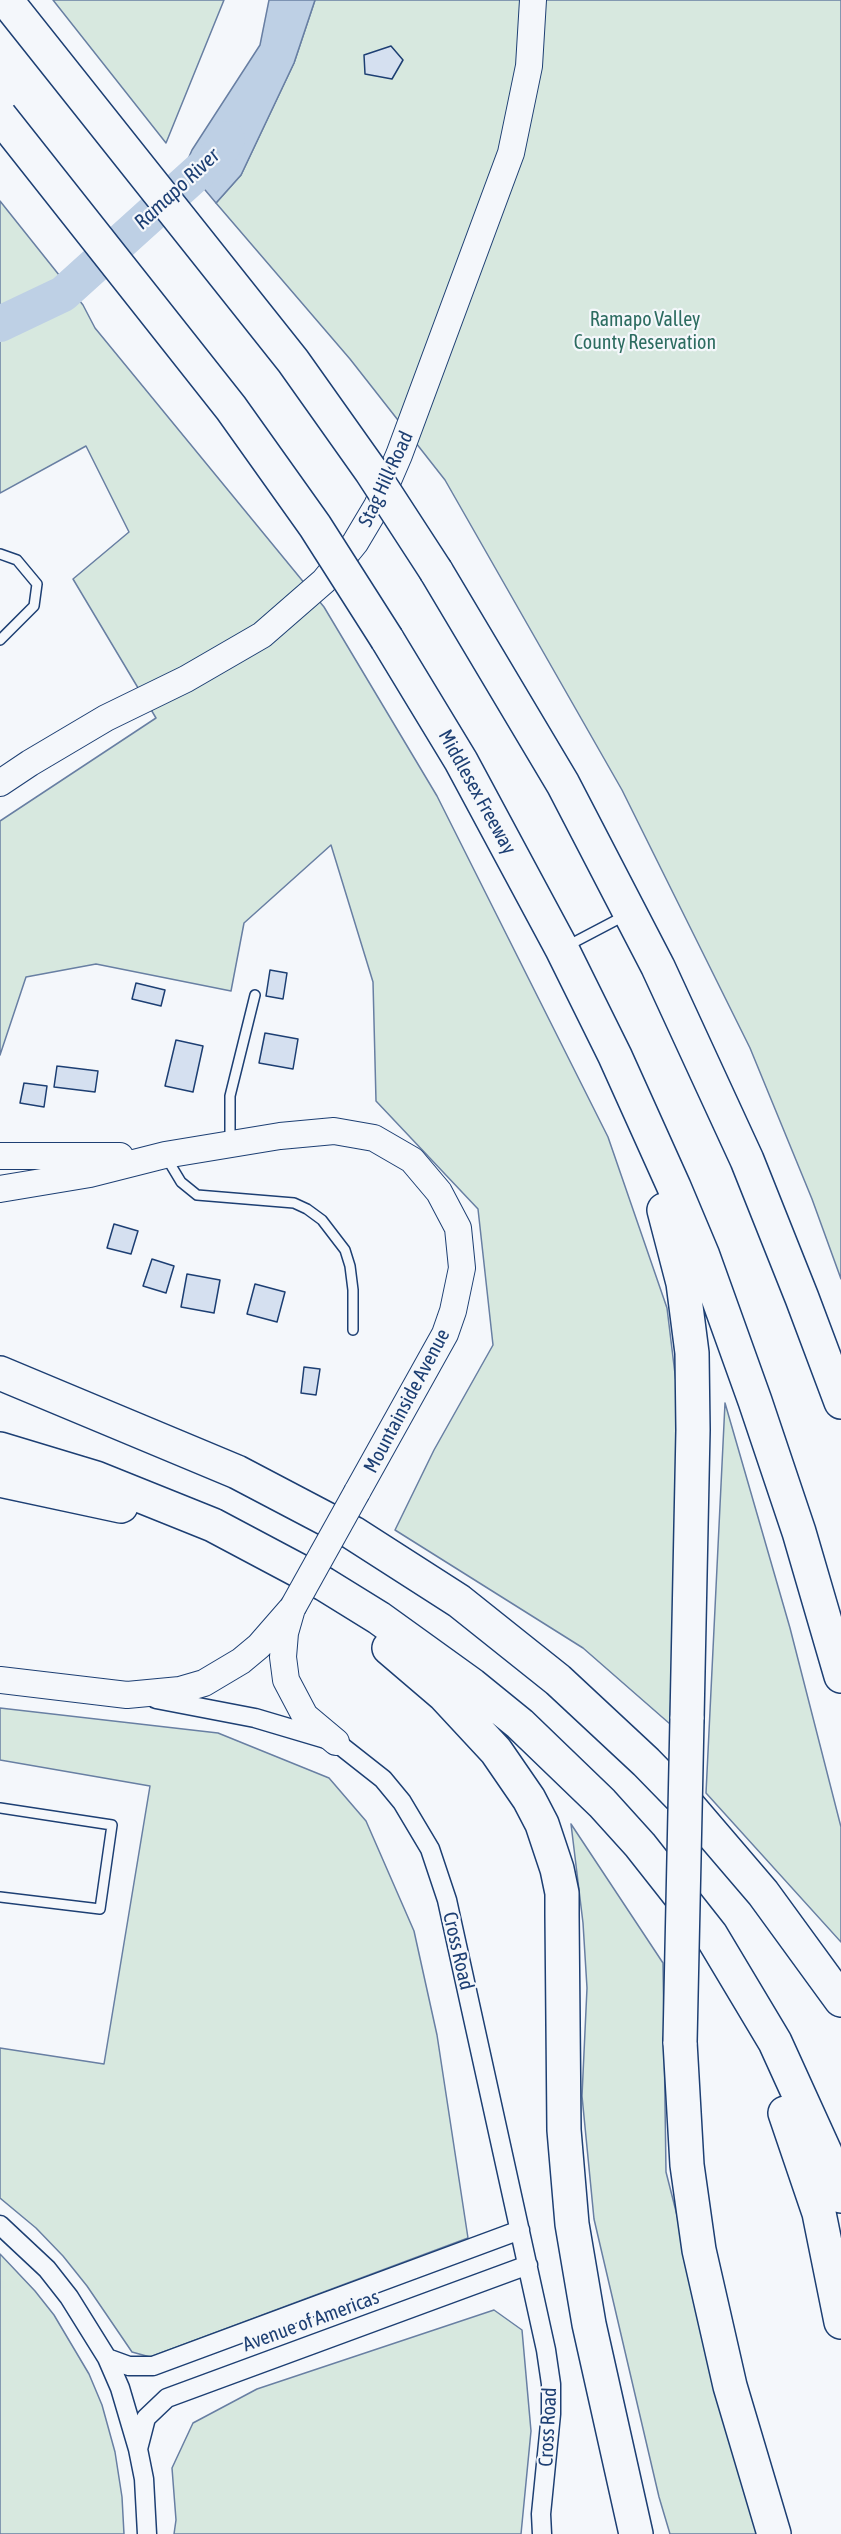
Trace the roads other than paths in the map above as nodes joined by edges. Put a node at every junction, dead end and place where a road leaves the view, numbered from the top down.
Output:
1 (6, 0) edge
2 (533, 0) edge
3 (0, 116) edge
4 (0, 554) edge
5 (0, 640) edge
6 (0, 783) edge
7 (631, 913) junction
8 (562, 948) junction
9 (255, 995) dead end
10 (230, 1144) junction
11 (165, 1155) junction
12 (0, 1156) edge
13 (0, 1189) edge
14 (353, 1330) dead end
15 (0, 1373) edge
16 (0, 1390) edge
17 (841, 1402) edge
18 (115, 1423) junction
19 (0, 1449) edge
20 (0, 1480) edge
21 (213, 1525) junction
22 (269, 1555) junction
23 (293, 1607) junction
24 (841, 1676) edge
25 (0, 1680) edge
26 (128, 1695) junction
27 (336, 1742) junction
28 (602, 1803) junction
29 (0, 1808) edge
30 (0, 1897) edge
31 (841, 2000) edge
32 (841, 2196) edge
33 (0, 2225) edge
34 (520, 2230) junction
35 (528, 2265) junction
36 (841, 2322) edge
37 (106, 2358) junction
38 (138, 2450) junction
39 (147, 2534) edge
40 (542, 2534) edge
41 (636, 2534) edge
42 (774, 2534) edge

1 - 7 highway, bridge
2 - 6 street, Stag Hill Road
3 - 8 highway, Middlesex Freeway, bridge
4 - 5 lane
7 - 8 lane
7 - 17 highway
8 - 24 highway
8 - 42 highway, bridge
9 - 10 lane
10 - 11 street, Mountainside Avenue
10 - 23 street, Mountainside Avenue, bridge
11 - 12 street, Mountainside Avenue
11 - 13 street, Mountainside Avenue
11 - 14 lane
15 - 18 highway
16 - 18 highway
18 - 31 highway
19 - 21 highway
20 - 21 highway
21 - 22 highway
22 - 28 highway
22 - 41 highway
23 - 26 street, Mountainside Avenue
23 - 27 street, Mountainside Avenue
25 - 26 street, Cross Road
26 - 27 street, Cross Road
27 - 34 street, Cross Road
28 - 32 highway
28 - 36 highway
29 - 30 lane
33 - 37 street
34 - 35 street, Cross Road
34 - 37 street, Avenue of Americas
35 - 38 street, Avenue of Americas
35 - 40 street, Cross Road
37 - 38 street
38 - 39 street

